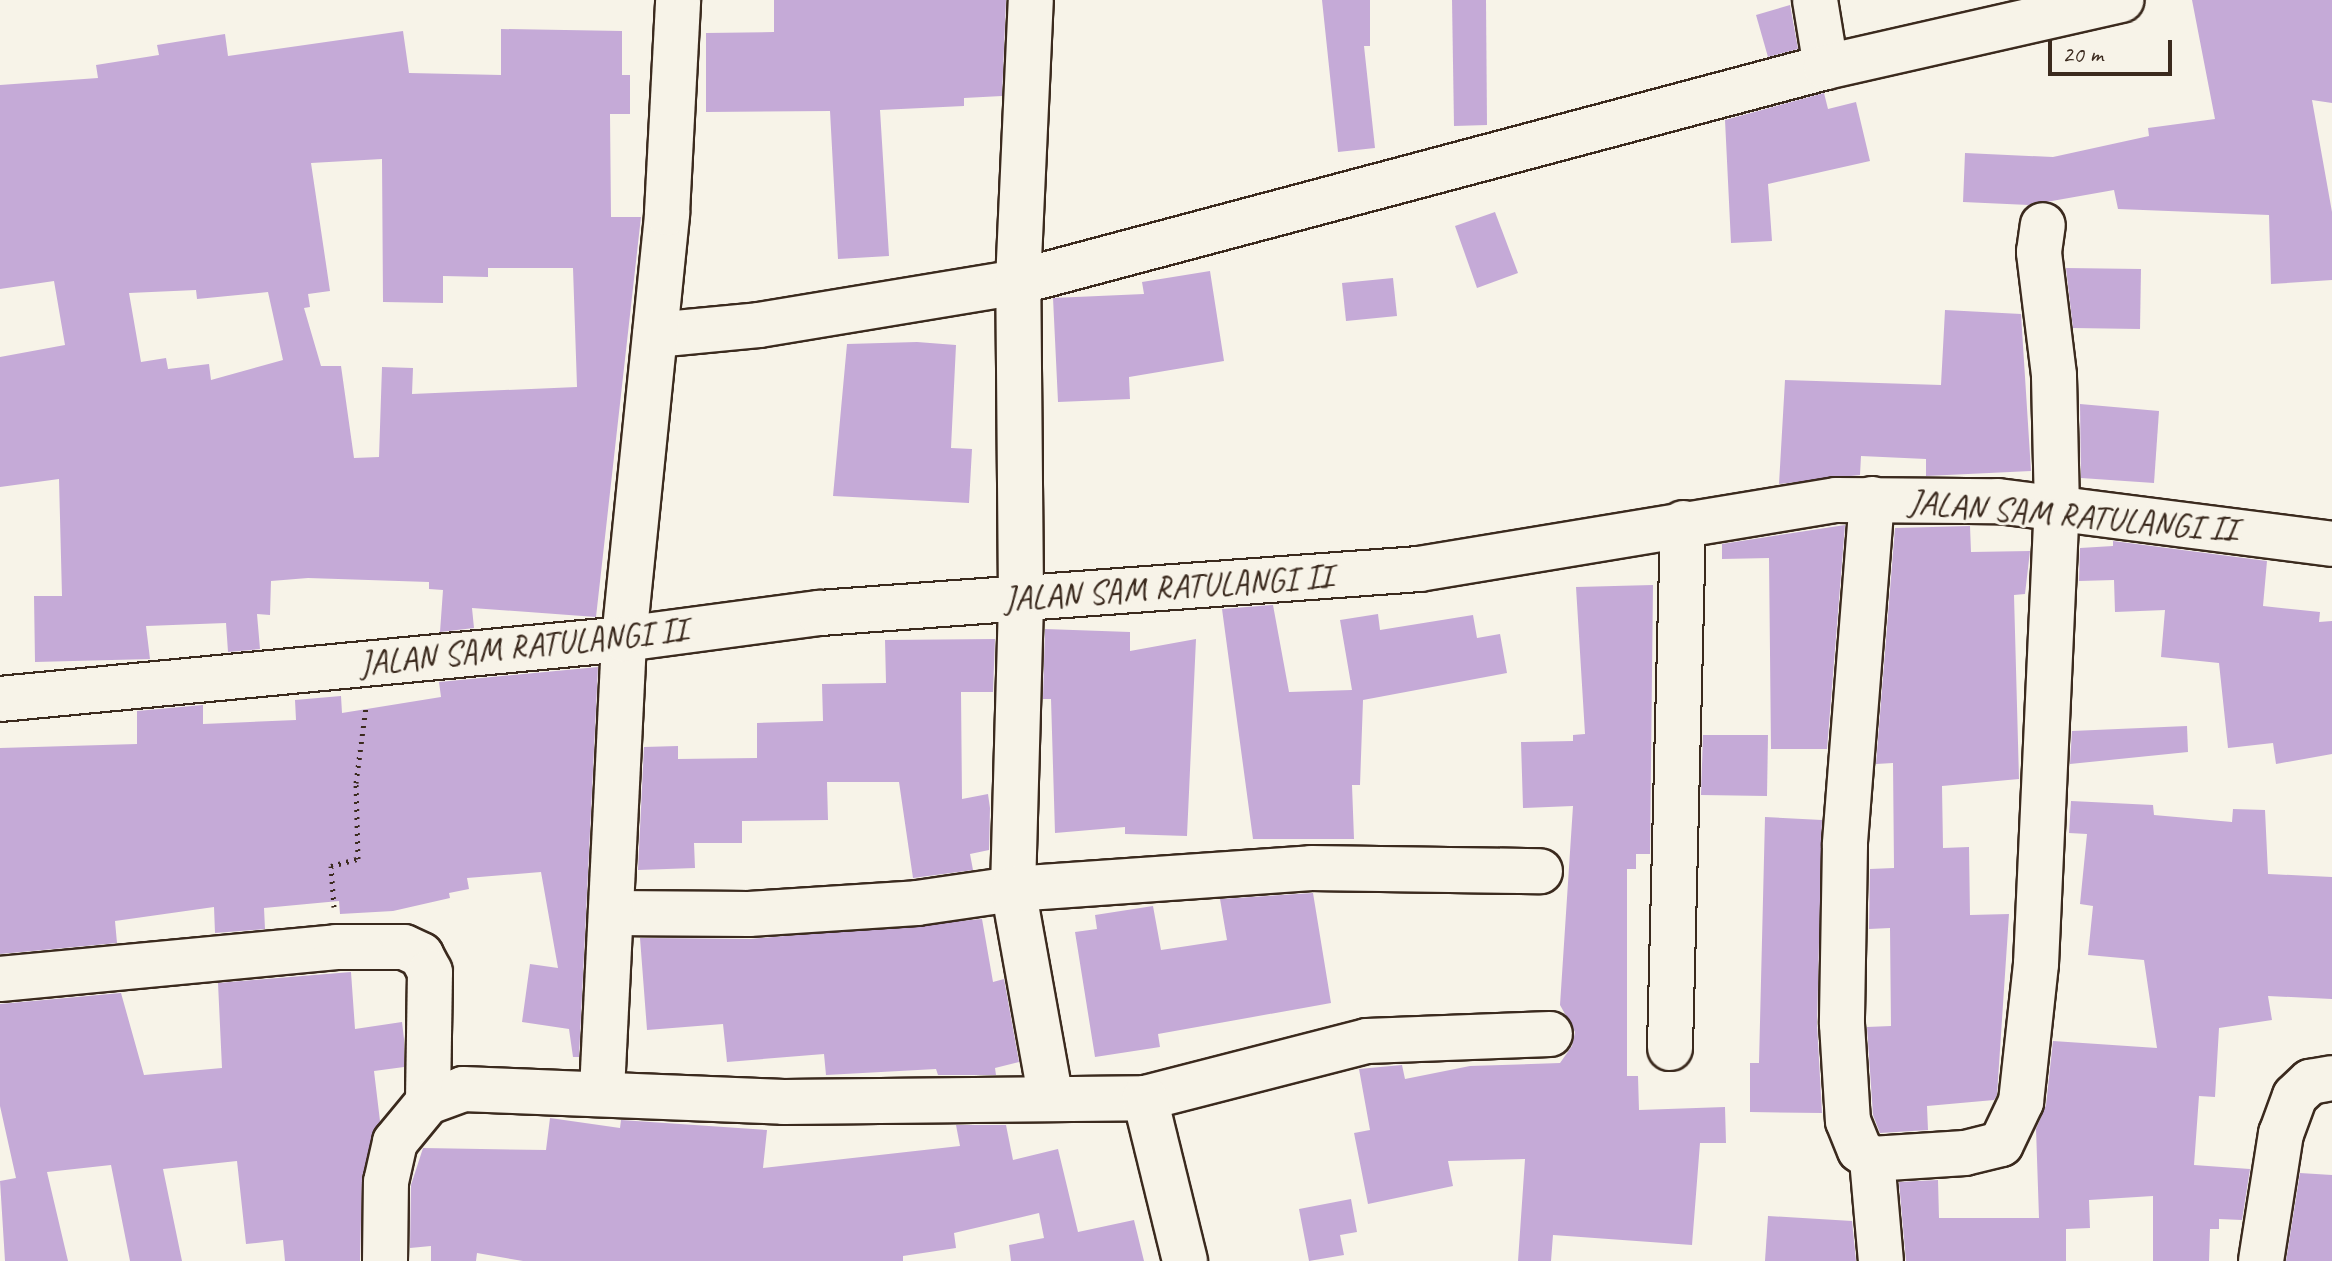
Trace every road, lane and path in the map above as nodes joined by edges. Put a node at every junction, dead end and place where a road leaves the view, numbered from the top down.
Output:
1 (678, 0) edge
2 (1031, 0) edge
3 (1815, 0) edge
4 (2121, 0) edge
5 (1826, 67) junction
6 (2043, 225) dead end
7 (1018, 282) junction
8 (655, 335) junction
9 (1872, 499) junction
10 (2057, 509) junction
11 (1683, 523) junction
12 (2332, 544) edge
13 (1021, 597) junction
14 (624, 639) junction
15 (368, 662) junction
16 (0, 699) edge
17 (331, 866) dead end
18 (1540, 871) dead end
19 (1013, 889) junction
20 (611, 913) junction
21 (0, 979) edge
22 (1550, 1034) dead end
23 (1670, 1048) dead end
24 (2332, 1078) edge
25 (602, 1091) junction
26 (1050, 1094) junction
27 (1145, 1098) junction
28 (428, 1102) junction
29 (1872, 1159) junction
30 (385, 1261) edge
31 (1185, 1261) edge
32 (1881, 1261) edge
33 (2261, 1261) edge

1 - 8 street
2 - 7 street
3 - 5 street
4 - 5 street
5 - 7 street
6 - 10 street
7 - 8 street
7 - 13 street
8 - 14 street
9 - 10 street, JALAN SAM RATULANGI II
9 - 11 street, JALAN SAM RATULANGI II
9 - 29 street
10 - 12 street, JALAN SAM RATULANGI II
10 - 29 street
11 - 13 street, JALAN SAM RATULANGI II
11 - 23 street
13 - 14 street, JALAN SAM RATULANGI II
13 - 19 street
14 - 15 street, JALAN SAM RATULANGI II
14 - 20 street
15 - 16 street, JALAN SAM RATULANGI II
15 - 17 path
18 - 19 street
19 - 20 street
19 - 26 street
20 - 25 street
21 - 28 street
22 - 27 street
24 - 33 street
25 - 26 street
25 - 28 street
26 - 27 street
27 - 31 street
28 - 30 street
29 - 32 street

